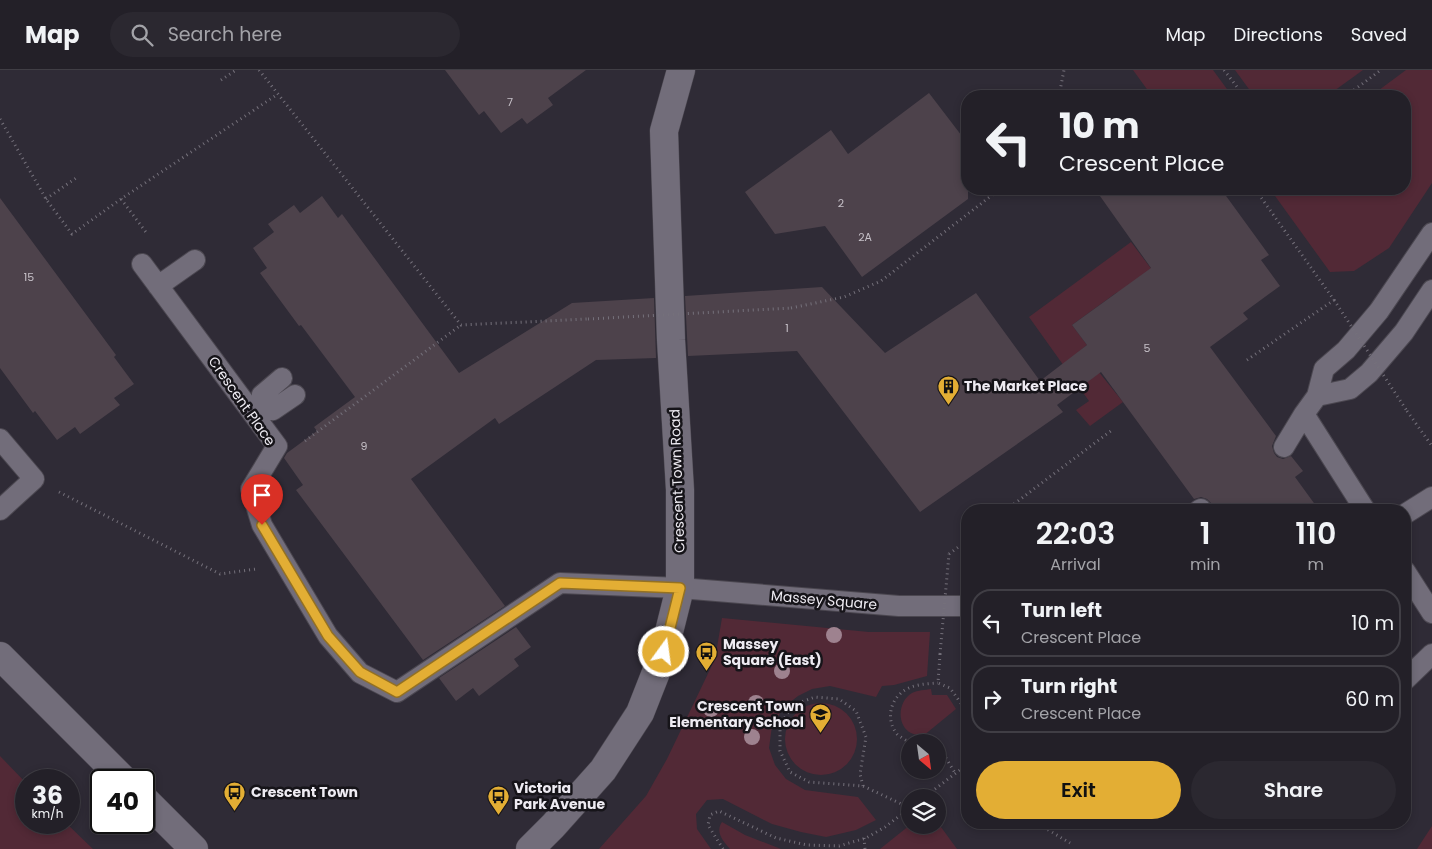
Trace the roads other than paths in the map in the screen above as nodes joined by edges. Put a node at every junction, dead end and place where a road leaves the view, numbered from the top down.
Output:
1 (681, 70) edge
2 (1432, 232) edge
3 (195, 260) dead end
4 (142, 264) dead end
5 (158, 286) junction
6 (1432, 290) edge
7 (282, 378) dead end
8 (1317, 396) junction
9 (273, 405) junction
10 (1304, 414) junction
11 (0, 439) edge
12 (1284, 447) dead end
13 (1432, 497) edge
14 (1362, 504) edge
15 (0, 510) edge
16 (1411, 510) edge
17 (1411, 580) edge
18 (680, 588) junction
19 (961, 606) edge
20 (1432, 613) edge
21 (1432, 654) edge
22 (0, 656) edge
23 (1411, 674) edge
24 (113, 769) edge
25 (155, 810) edge
26 (194, 849) edge
27 (530, 849) edge

1 - 18 street, Crescent Town Road
2 - 8 lane
3 - 5 lane
4 - 5 lane, Crescent Place
5 - 9 lane, Crescent Place
6 - 8 lane
7 - 9 lane
8 - 10 lane
9 - 18 lane, Crescent Place
10 - 12 lane
10 - 14 lane
11 - 15 lane
13 - 16 lane
17 - 20 lane
18 - 19 lane, Massey Square
18 - 27 street, Crescent Town Road
21 - 23 lane
22 - 24 street
25 - 26 street

